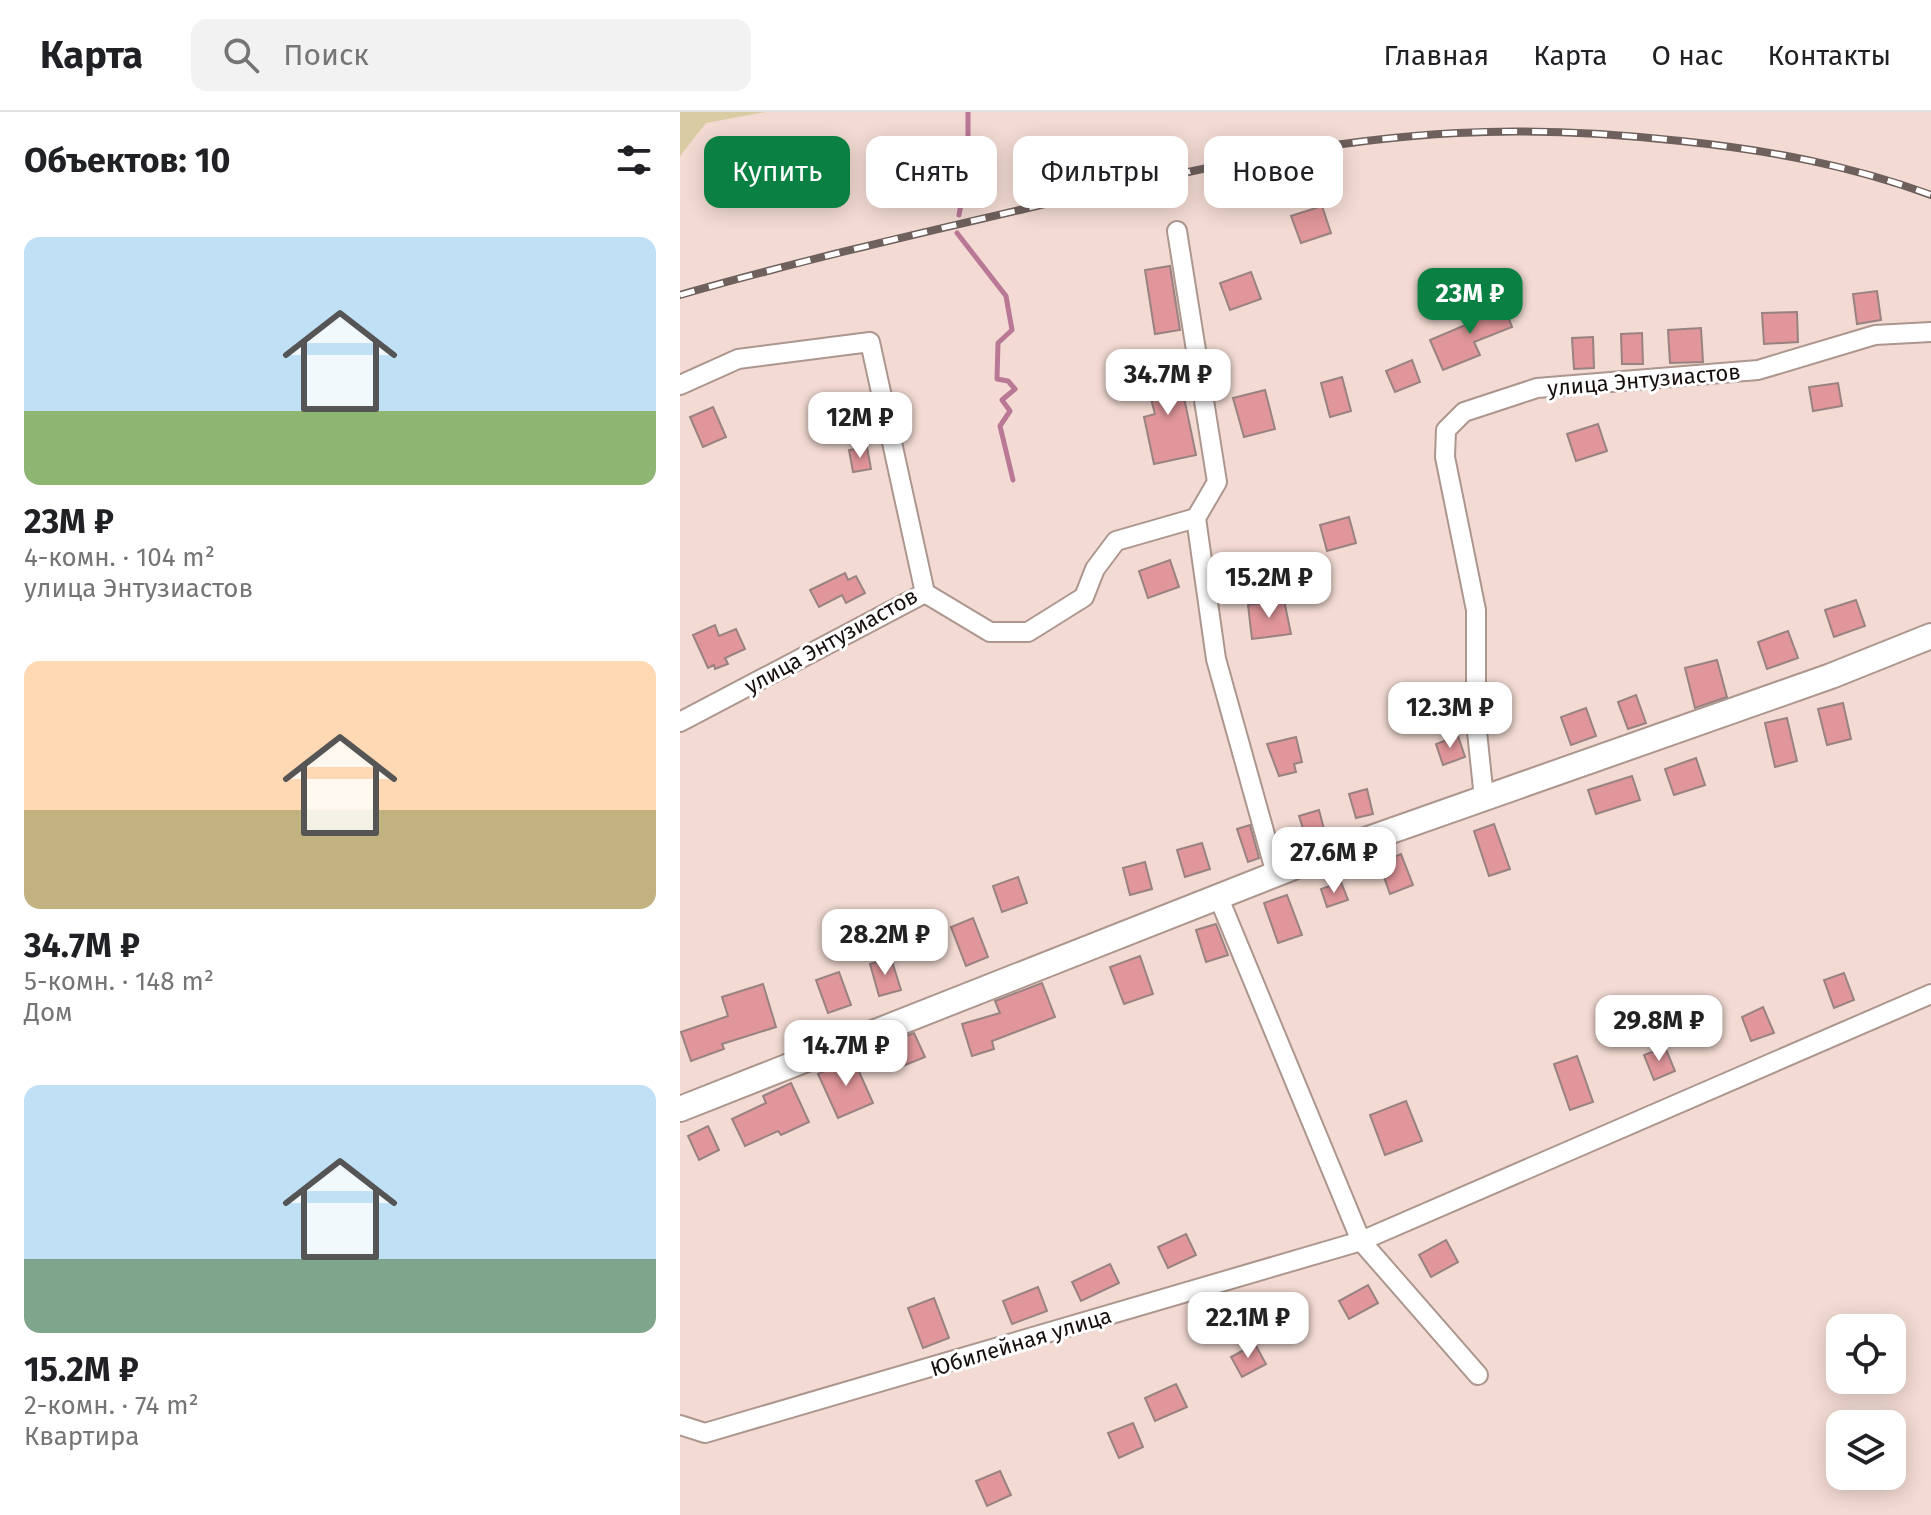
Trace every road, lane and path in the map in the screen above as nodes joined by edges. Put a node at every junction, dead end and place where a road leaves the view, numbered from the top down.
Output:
1 (1177, 231) dead end
2 (1931, 332) edge
3 (680, 385) edge
4 (1196, 518) junction
5 (925, 593) junction
6 (1931, 636) edge
7 (680, 722) edge
8 (1484, 798) junction
9 (1276, 874) junction
10 (1218, 896) junction
11 (1931, 994) edge
12 (680, 1109) edge
13 (1361, 1241) junction
14 (1478, 1375) dead end
15 (680, 1425) edge

1 - 4 street
2 - 8 street, улица Энтузиастов
3 - 5 street, улица Энтузиастов
4 - 5 street
4 - 9 street
5 - 7 street, улица Энтузиастов
6 - 8 street
8 - 9 street
9 - 10 street
10 - 12 street
10 - 13 street
11 - 13 street, Юбилейная улица
13 - 14 street
13 - 15 street, Юбилейная улица

